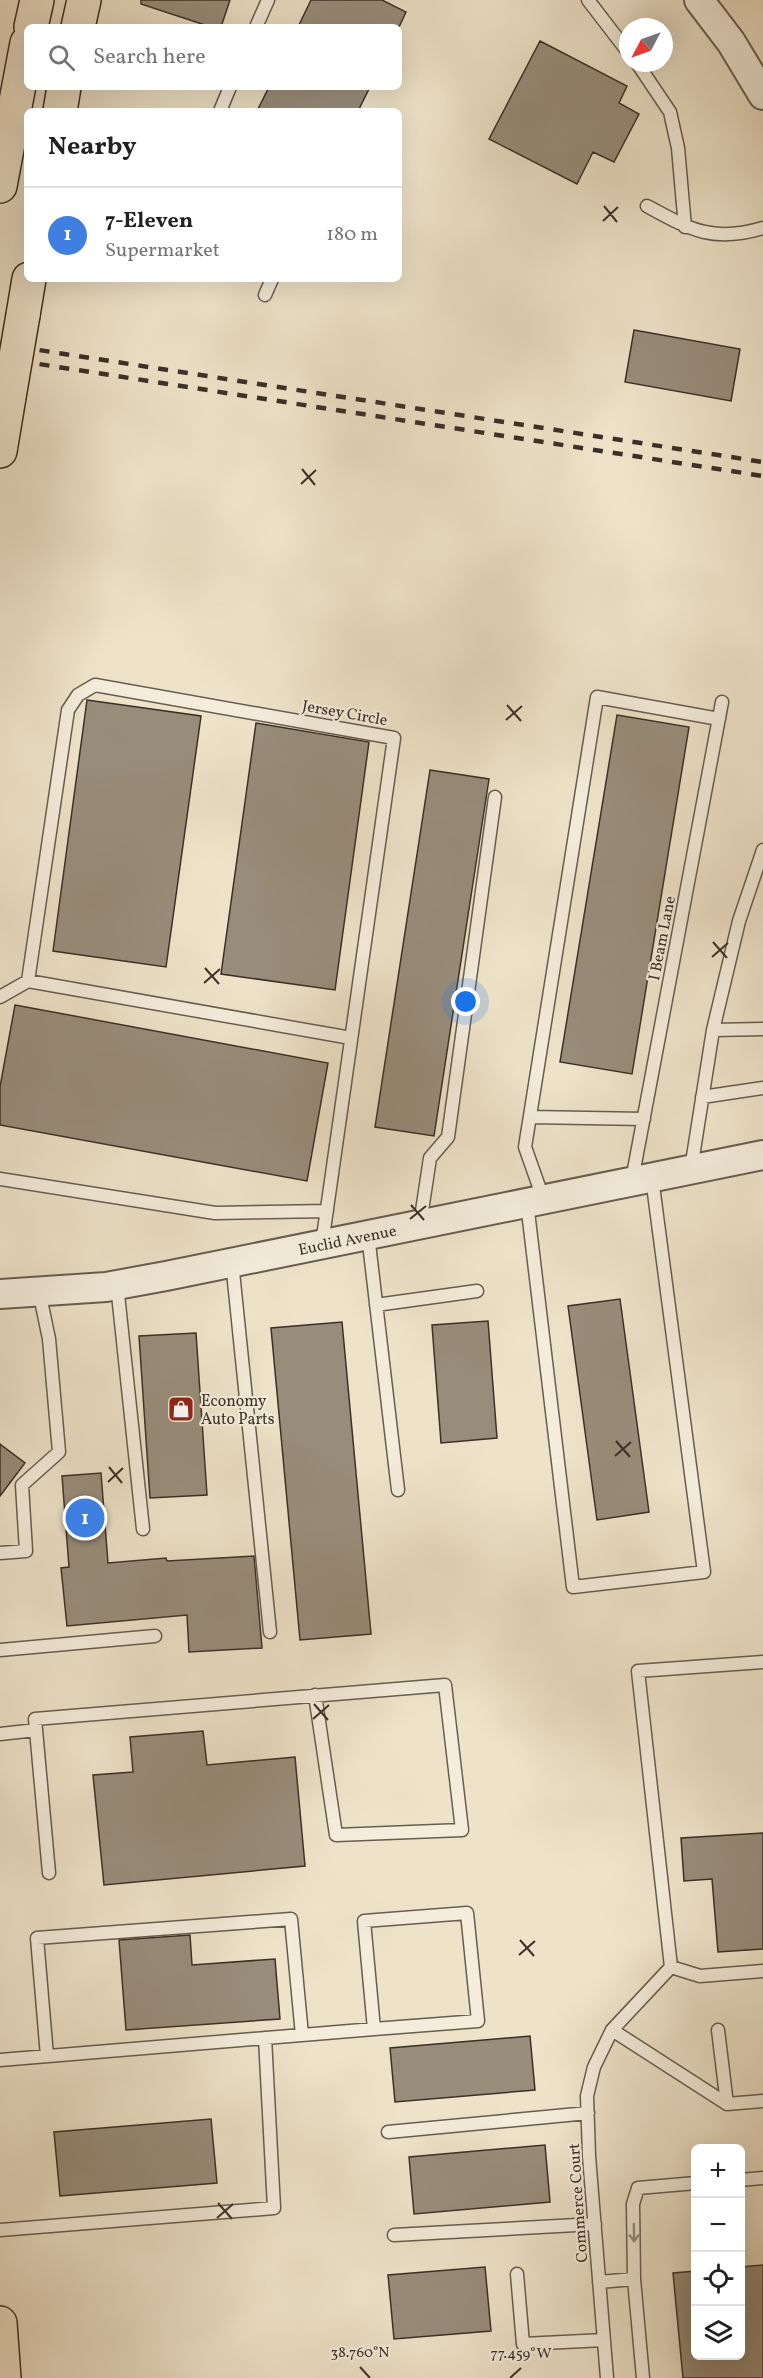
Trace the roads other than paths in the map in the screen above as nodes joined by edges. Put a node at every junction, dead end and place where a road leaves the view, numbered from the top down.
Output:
1 (37, 0) edge
2 (84, 0) edge
3 (268, 0) edge
4 (588, 0) edge
5 (699, 0) edge
6 (32, 24) edge
7 (79, 24) edge
8 (257, 24) edge
9 (619, 40) edge
10 (24, 59) edge
11 (643, 72) edge
12 (64, 90) edge
13 (229, 90) edge
14 (763, 95) edge
15 (60, 108) edge
16 (221, 108) edge
17 (0, 186) edge
18 (647, 206) dead end
19 (685, 227) junction
20 (763, 228) edge
21 (29, 282) edge
22 (271, 282) edge
23 (265, 295) dead end
24 (0, 451) edge
25 (722, 702) dead end
26 (719, 719) junction
27 (495, 797) dead end
28 (763, 850) edge
29 (28, 981) junction
30 (0, 997) edge
31 (763, 1029) edge
32 (713, 1030) junction
33 (351, 1038) junction
34 (763, 1088) edge
35 (702, 1097) junction
36 (530, 1116) junction
37 (644, 1119) junction
38 (763, 1155) edge
39 (692, 1169) junction
40 (642, 1178) junction
41 (0, 1179) edge
42 (535, 1200) junction
43 (327, 1211) junction
44 (420, 1224) junction
45 (368, 1234) junction
46 (322, 1244) junction
47 (232, 1263) junction
48 (117, 1285) junction
49 (477, 1291) dead end
50 (39, 1292) junction
51 (0, 1294) edge
52 (376, 1305) junction
53 (398, 1490) dead end
54 (143, 1529) dead end
55 (0, 1553) edge
56 (270, 1632) dead end
57 (155, 1636) dead end
58 (0, 1650) edge
59 (763, 1662) edge
60 (315, 1695) junction
61 (36, 1730) junction
62 (0, 1734) edge
63 (49, 1873) dead end
64 (671, 1967) junction
65 (763, 1971) edge
66 (374, 2029) junction
67 (612, 2030) junction
68 (718, 2030) dead end
69 (302, 2035) junction
70 (265, 2038) junction
71 (48, 2056) junction
72 (0, 2060) edge
73 (763, 2101) edge
74 (727, 2104) junction
75 (588, 2113) junction
76 (388, 2132) dead end
77 (763, 2178) edge
78 (745, 2180) edge
79 (691, 2183) edge
80 (595, 2224) junction
81 (0, 2230) edge
82 (394, 2235) dead end
83 (517, 2274) dead end
84 (634, 2279) junction
85 (599, 2283) junction
86 (0, 2324) edge
87 (604, 2340) junction
88 (4, 2378) edge
89 (608, 2378) edge
90 (643, 2378) edge

1 - 6 highway
2 - 7 highway
3 - 8 lane
4 - 9 lane
5 - 14 street
10 - 17 highway
11 - 19 lane
12 - 15 highway
13 - 16 lane
18 - 19 lane
19 - 20 lane
21 - 24 highway, bridge
22 - 23 lane
25 - 26 lane, I Beam Lane
26 - 36 lane
26 - 37 lane, I Beam Lane
27 - 44 lane
28 - 32 lane
29 - 30 lane
29 - 33 lane
29 - 33 lane, Jersey Circle
31 - 32 lane
32 - 35 lane
33 - 43 lane, Jersey Circle
34 - 35 lane
35 - 39 lane
36 - 37 lane
36 - 42 lane
37 - 40 lane, I Beam Lane
38 - 39 street, Euclid Avenue
39 - 40 street, Euclid Avenue
40 - 42 street, Euclid Avenue
40 - 42 lane, I Beam Lane
41 - 43 lane
42 - 44 street, Euclid Avenue
43 - 46 lane, Jersey Circle
44 - 45 street, Euclid Avenue
45 - 46 street, Euclid Avenue
45 - 52 lane
46 - 47 street, Euclid Avenue
47 - 48 street, Euclid Avenue
47 - 56 lane
48 - 50 street, Euclid Avenue
48 - 54 lane
49 - 52 lane
50 - 51 street, Euclid Avenue
50 - 55 lane
52 - 53 lane
57 - 58 lane
59 - 64 lane
60 - 60 lane
60 - 61 lane
61 - 62 lane
61 - 63 lane
64 - 65 lane
64 - 67 lane, Commerce Court
66 - 66 lane
66 - 69 lane
67 - 74 lane
67 - 75 lane, Commerce Court
68 - 74 lane
69 - 70 lane
69 - 71 lane
70 - 71 lane
70 - 81 lane
71 - 72 lane
73 - 74 lane
75 - 76 lane
75 - 80 lane, Commerce Court
77 - 78 lane
79 -> 84 lane
80 - 82 lane
80 - 85 lane, Commerce Court
83 - 87 lane
84 - 85 lane
84 - 90 lane
85 - 87 lane, Commerce Court
86 - 88 highway
87 - 89 lane, Commerce Court

